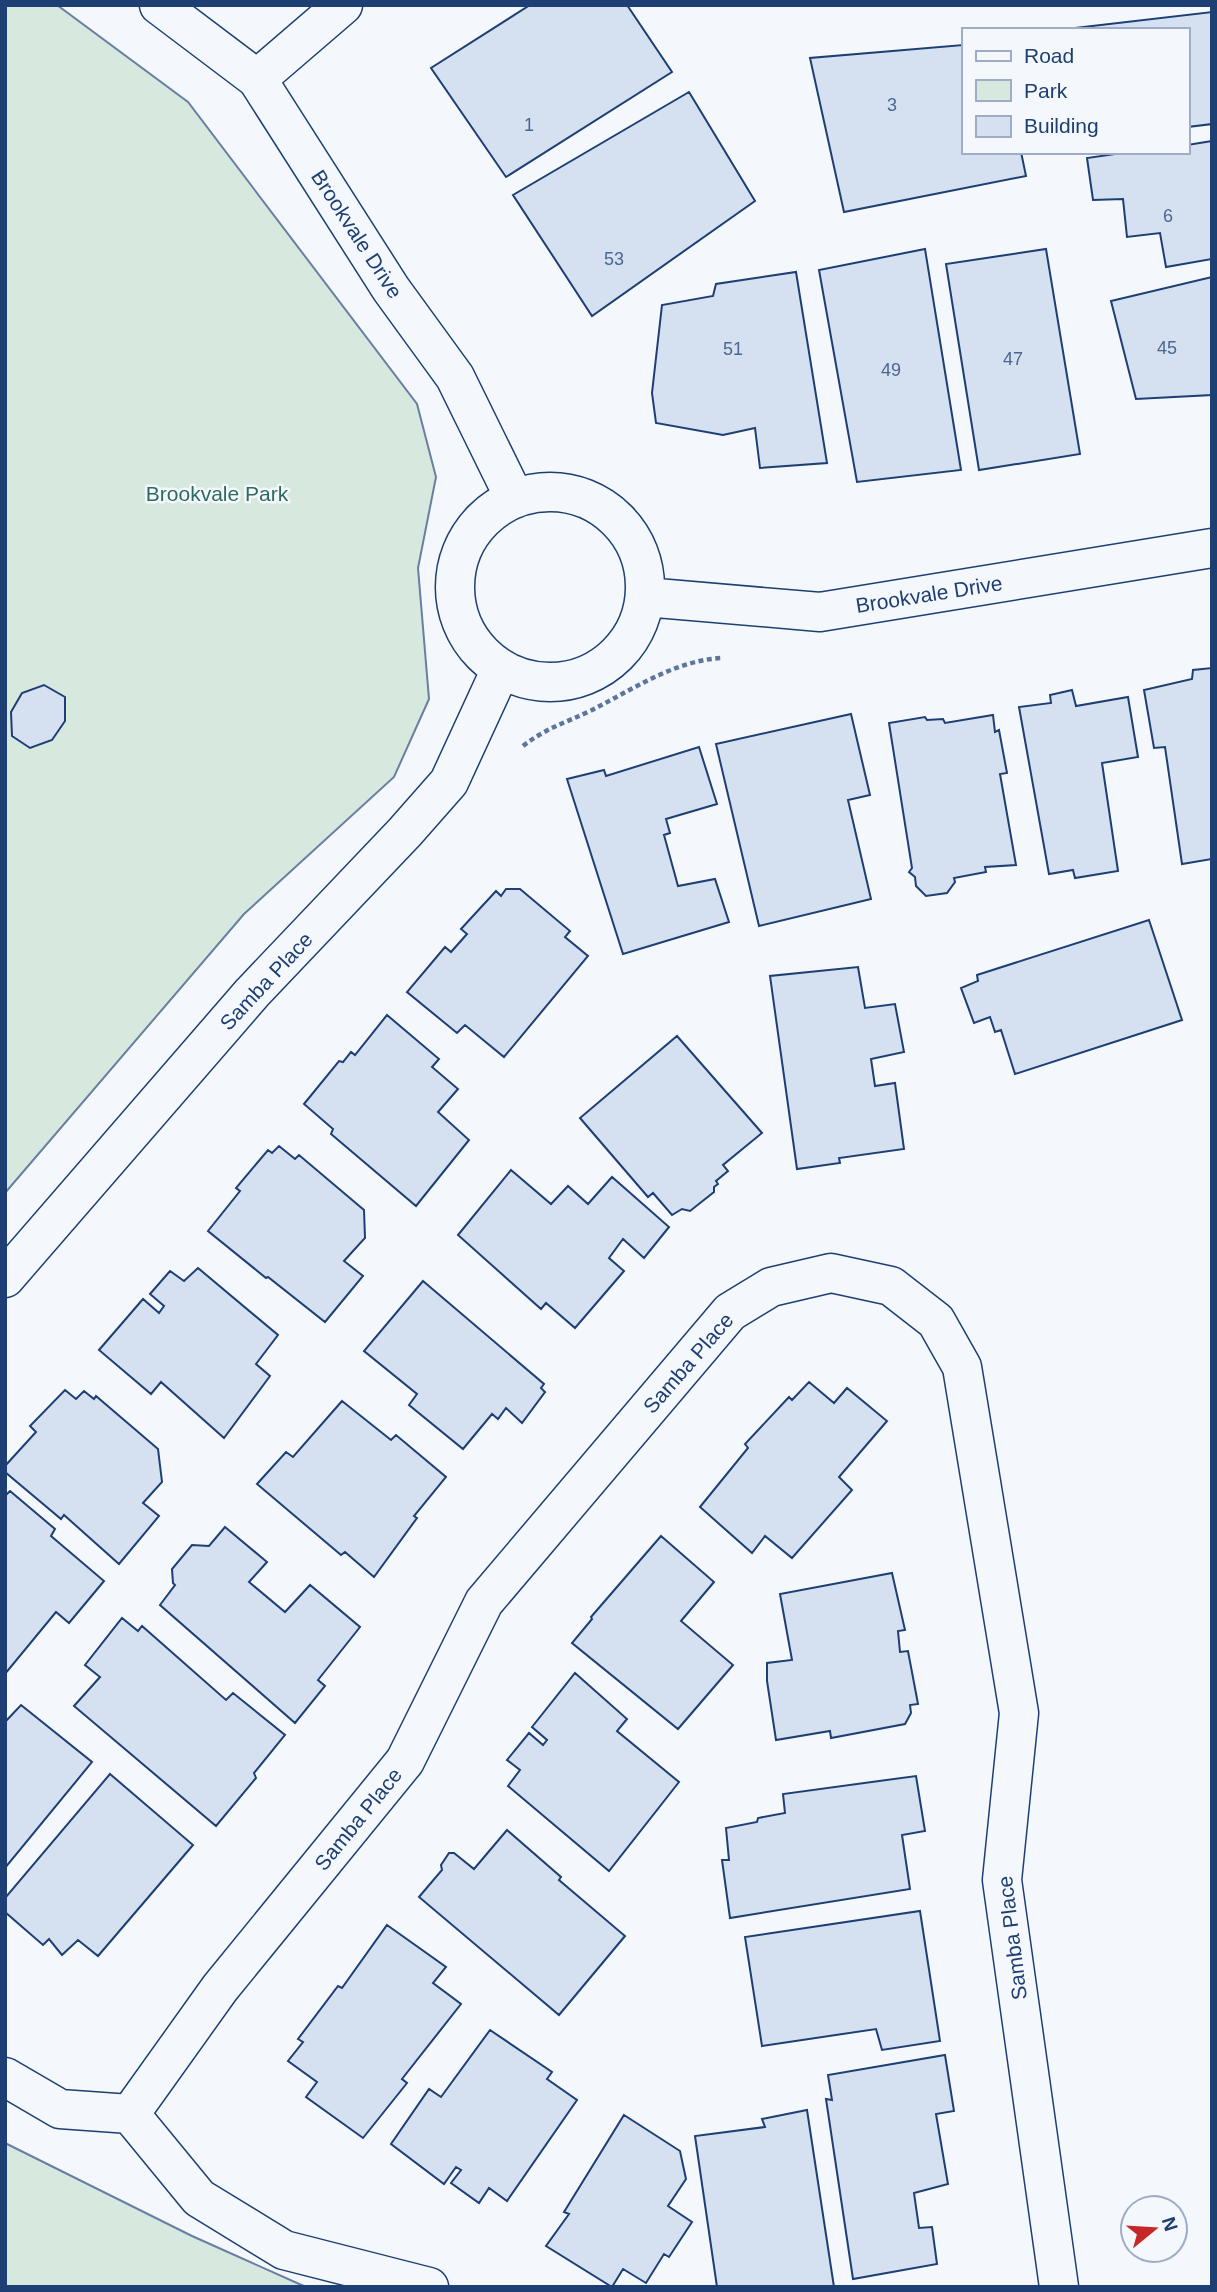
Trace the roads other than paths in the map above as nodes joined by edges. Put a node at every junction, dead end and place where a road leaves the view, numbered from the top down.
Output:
1 (159, 5) edge
2 (343, 5) edge
3 (257, 79) junction
4 (514, 497) junction
5 (1212, 548) edge
6 (645, 597) junction
7 (501, 669) junction
8 (5, 1278) edge
9 (5, 2077) edge
10 (130, 2114) junction
11 (429, 2287) edge
12 (1059, 2287) edge

1 - 3 street, Brookvale Drive
2 - 3 street
3 - 4 street, Brookvale Drive
4 - 6 street
4 - 7 street
5 - 6 street, Brookvale Drive
6 - 7 street
7 - 8 street, Samba Place
9 - 10 street
10 - 11 street
10 - 12 street, Samba Place

